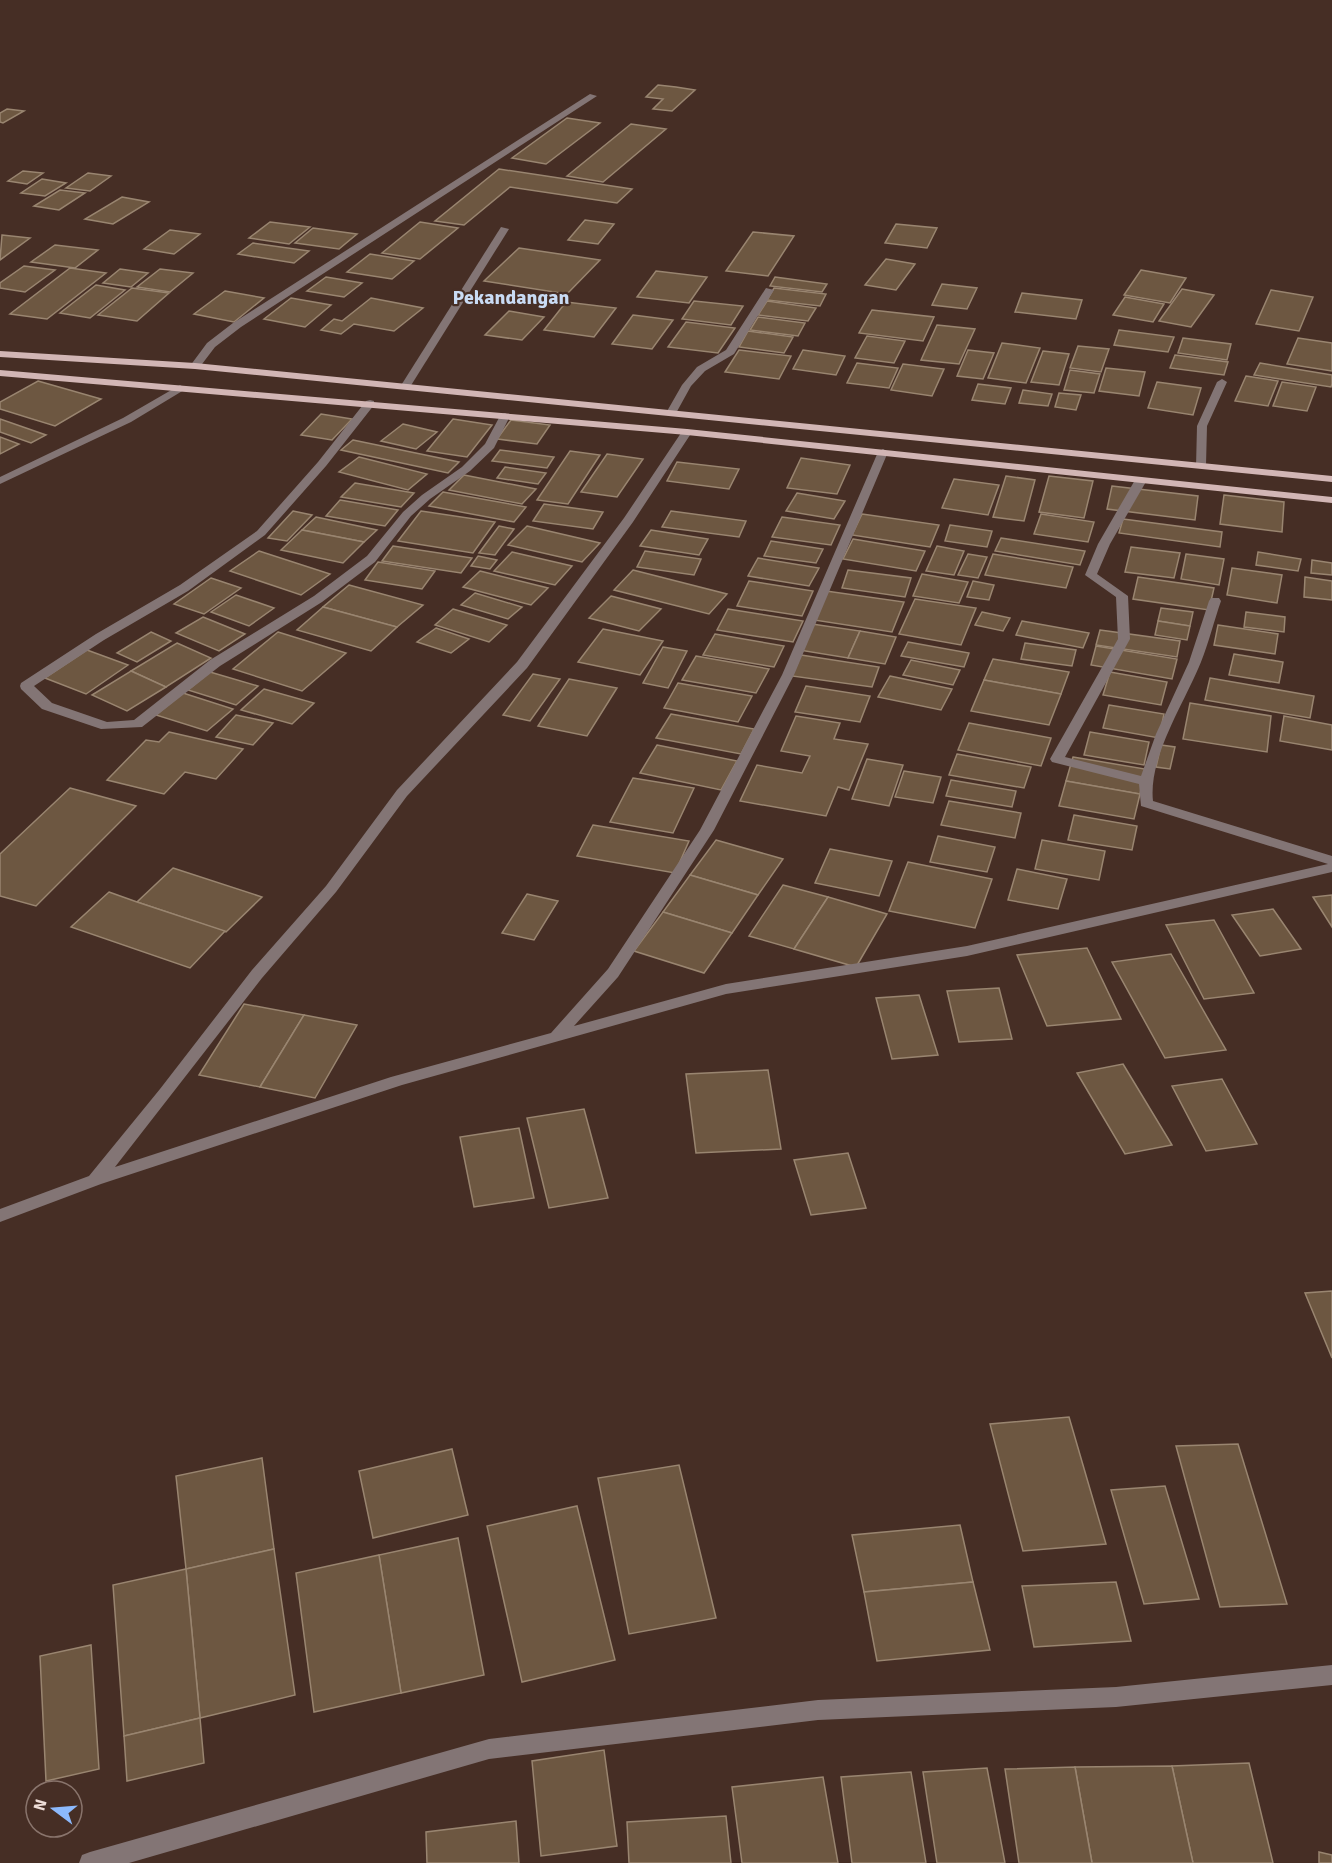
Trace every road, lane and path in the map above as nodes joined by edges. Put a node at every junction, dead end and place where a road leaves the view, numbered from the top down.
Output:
1 (593, 96) dead end
2 (504, 229) dead end
3 (769, 290) dead end
4 (0, 354) edge
5 (195, 366) junction
6 (0, 373) edge
7 (1222, 382) dead end
8 (405, 387) junction
9 (180, 388) junction
10 (370, 403) junction
11 (673, 410) junction
12 (505, 416) junction
13 (686, 435) junction
14 (883, 452) junction
15 (1200, 460) junction
16 (1332, 479) edge
17 (1141, 480) junction
18 (0, 481) edge
19 (1332, 500) edge
20 (1215, 601) dead end
21 (1146, 782) junction
22 (1332, 861) edge
23 (1332, 868) edge
24 (558, 1034) junction
25 (94, 1180) junction
26 (0, 1216) edge
27 (1332, 1675) edge
28 (90, 1863) edge

1 - 5 street
2 - 8 street
3 - 11 street
4 - 5 main road
5 - 8 main road
5 - 9 main road
6 - 9 main road
7 - 15 street
8 - 11 main road
9 - 10 main road
9 - 18 street
10 - 12 main road
10 - 12 street
11 - 15 main road
12 - 13 main road
13 - 14 main road
13 - 25 street
14 - 17 main road
14 - 24 street
15 - 16 main road
17 - 19 main road
17 - 21 street
20 - 21 street
21 - 22 street
23 - 24 street
24 - 25 street
25 - 26 street
27 - 28 street

